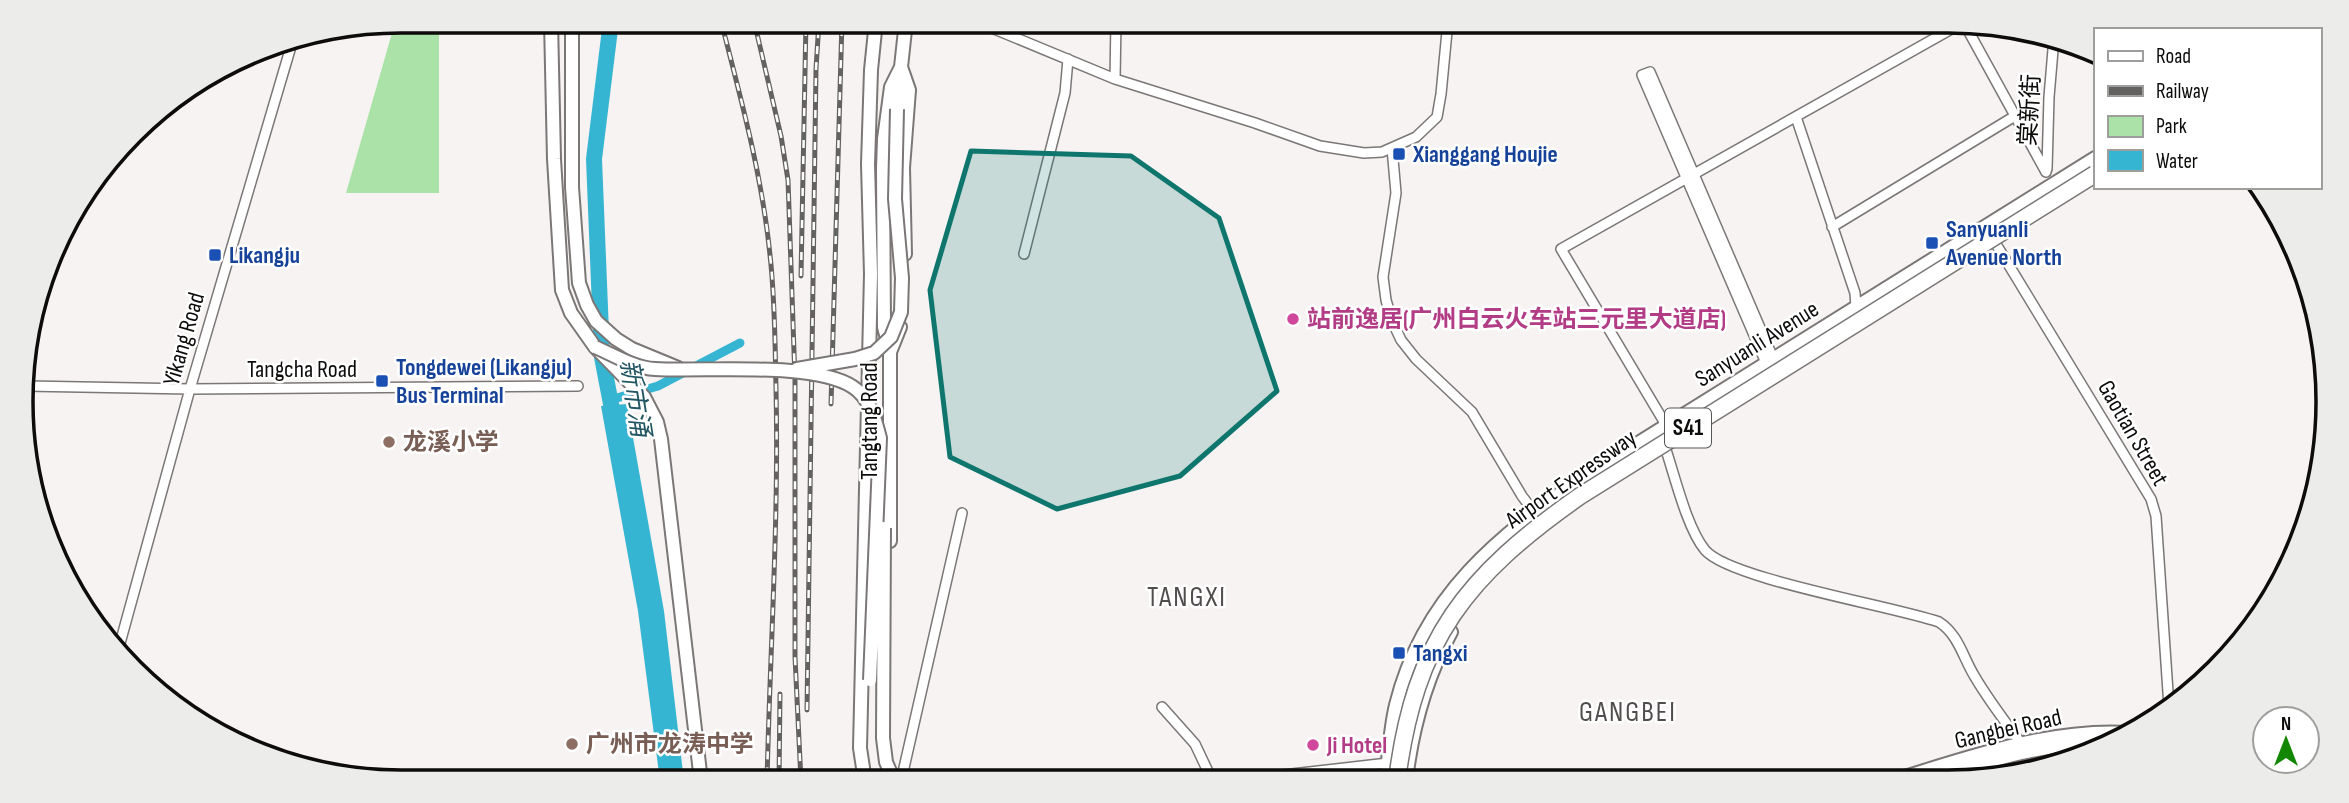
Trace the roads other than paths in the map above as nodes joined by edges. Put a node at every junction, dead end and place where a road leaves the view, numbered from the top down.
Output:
1 (551, 33) edge
2 (572, 33) edge
3 (875, 33) edge
4 (905, 33) edge
5 (1004, 33) edge
6 (1116, 33) edge
7 (1447, 33) edge
8 (1945, 33) edge
9 (1969, 34) edge
10 (2053, 49) edge
11 (290, 51) edge
12 (1068, 59) junction
13 (901, 67) junction
14 (1115, 79) junction
15 (2015, 116) junction
16 (1796, 117) junction
17 (1392, 148) junction
18 (2094, 158) edge
19 (2094, 175) edge
20 (1690, 176) junction
21 (2049, 178) junction
22 (2094, 183) edge
23 (1832, 227) junction
24 (1996, 244) junction
25 (1024, 254) dead end
26 (1856, 307) junction
27 (595, 346) junction
28 (890, 352) junction
29 (1765, 364) junction
30 (678, 368) junction
31 (789, 370) junction
32 (34, 386) edge
33 (578, 386) dead end
34 (1766, 387) junction
35 (190, 388) junction
36 (867, 408) junction
37 (890, 409) junction
38 (1666, 425) junction
39 (1665, 450) junction
40 (890, 451) junction
41 (1534, 512) junction
42 (961, 513) dead end
43 (121, 640) edge
44 (2168, 697) edge
45 (1162, 707) dead end
46 (2107, 733) edge
47 (2083, 744) edge
48 (860, 748) junction
49 (2024, 748) junction
50 (1971, 761) junction
51 (1974, 769) edge
52 (700, 770) edge
53 (863, 770) edge
54 (883, 770) edge
55 (889, 770) edge
56 (903, 770) edge
57 (1207, 770) edge
58 (1395, 770) edge
59 (1396, 770) edge
60 (1397, 770) edge
61 (1939, 770) edge
62 (1951, 770) edge

1 - 27 street
2 - 30 street
3 - 36 street, Tangtang Road
4 - 13 street, Tangtang Road
5 - 12 street
6 - 14 street
7 - 17 street
8 - 16 street
9 - 15 street
10 - 21 street, 棠新街
11 - 35 street, Yikang Road
12 - 14 street
12 - 25 street
13 - 28 street
13 - 28 street, Tangtang Road
13 - 31 street, bridge
14 - 17 street
15 - 21 street
15 - 23 street
16 - 20 street
16 - 23 street
17 - 41 street
18 - 21 street, Sanyuanli Avenue
19 - 59 highway, Airport Expressway / S41, bridge
20 - 20 street
20 - 29 street
20 - 38 street
21 - 26 street, Sanyuanli Avenue
22 - 24 street, Sanyuanli Avenue
23 - 26 street
24 - 34 street, Sanyuanli Avenue
24 - 44 street, Gaotian Street
26 - 29 street, Sanyuanli Avenue
27 - 30 street, bridge
27 - 52 street
28 - 37 street, Tangtang Road
29 - 34 street
29 - 38 street, Sanyuanli Avenue
30 - 31 street, bridge
31 - 48 street, bridge
32 - 35 street, Tangcha Road
33 - 35 street, Tangcha Road
34 - 39 street, Sanyuanli Avenue
35 - 43 street, Yikang Road
36 - 37 street
36 - 48 street, Tangtang Road
37 - 40 street, Tangtang Road
38 - 41 street, Sanyuanli Avenue
39 - 49 street
39 - 60 street, Sanyuanli Avenue
40 - 54 street, Tangtang Road
40 - 55 street, bridge
41 - 58 street, Sanyuanli Avenue
42 - 56 street
45 - 57 street
46 - 49 street, Gangbei Road
47 - 49 street, Gangbei Road
48 - 53 street, Tangtang Road
49 - 50 street, Gangbei Road
50 - 51 street
50 - 61 street, Gangbei Road
50 - 62 street, Gangbei Road

